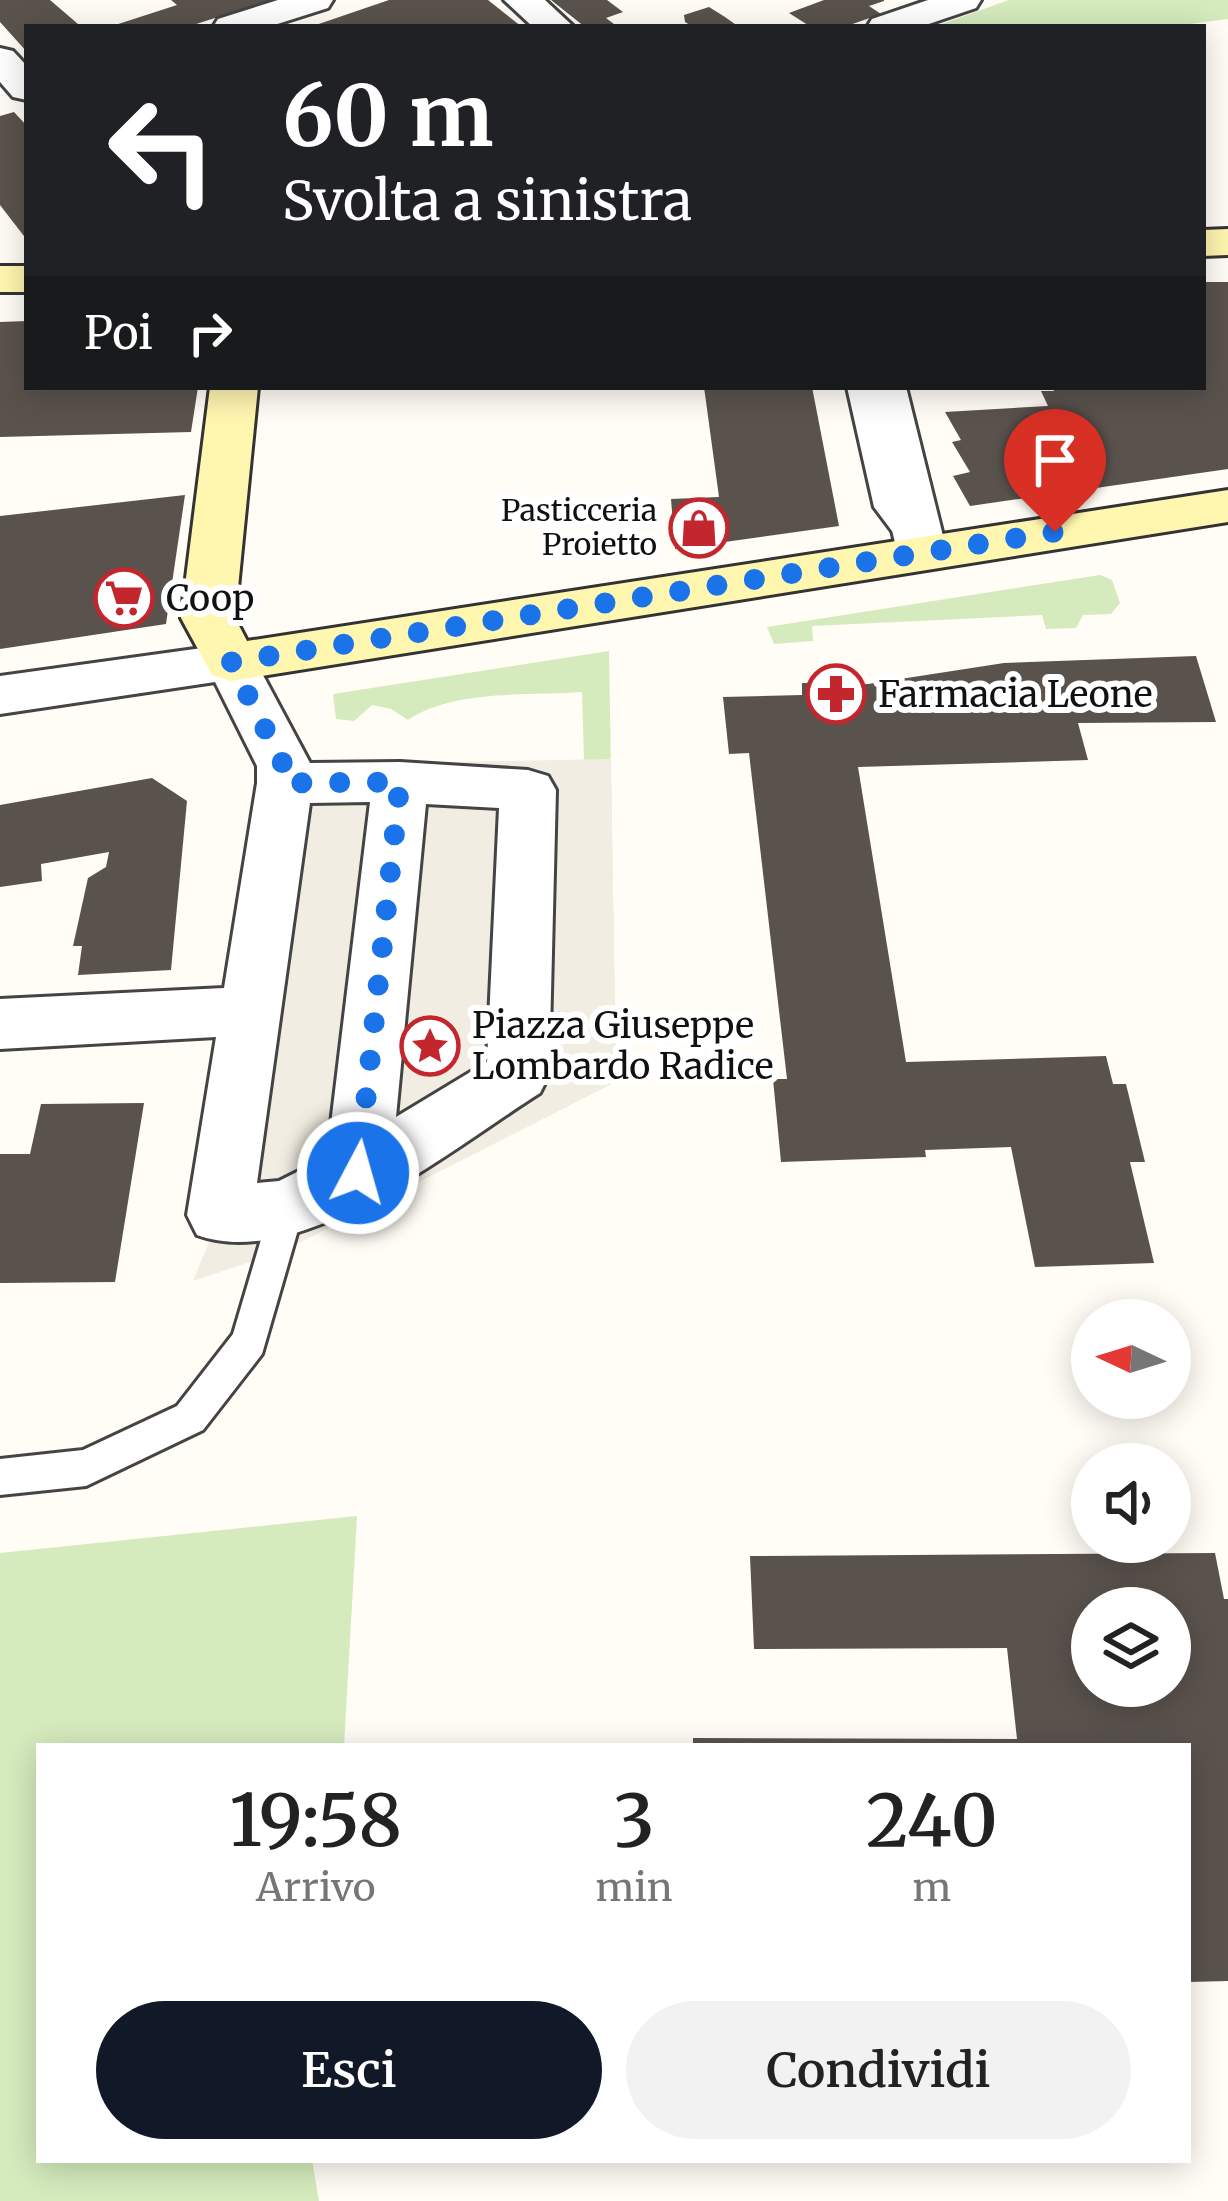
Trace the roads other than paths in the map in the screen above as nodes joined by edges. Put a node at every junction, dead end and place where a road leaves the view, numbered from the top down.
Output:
1 (314, 0) edge
2 (522, 0) edge
3 (963, 0) edge
4 (240, 24) edge
5 (552, 24) edge
6 (894, 24) edge
7 (0, 59) edge
8 (24, 87) edge
9 (234, 390) edge
10 (860, 390) edge
11 (884, 390) edge
12 (1228, 506) edge
13 (922, 552) junction
14 (231, 662) junction
15 (0, 695) edge
16 (400, 782) junction
17 (285, 783) junction
18 (251, 1011) junction
19 (0, 1024) edge
20 (358, 1173) junction
21 (287, 1209) junction
22 (0, 1477) edge

1 - 4 street
2 - 5 street
3 - 6 street
7 - 8 street
9 - 14 main road
10 - 13 lane
11 - 13 street
12 - 13 main road
13 - 14 main road
14 - 15 street
14 - 17 street
16 - 17 street
16 - 20 street
16 - 20 street
17 - 18 street
18 - 19 street
18 - 21 street
20 - 21 street
21 - 22 lane

